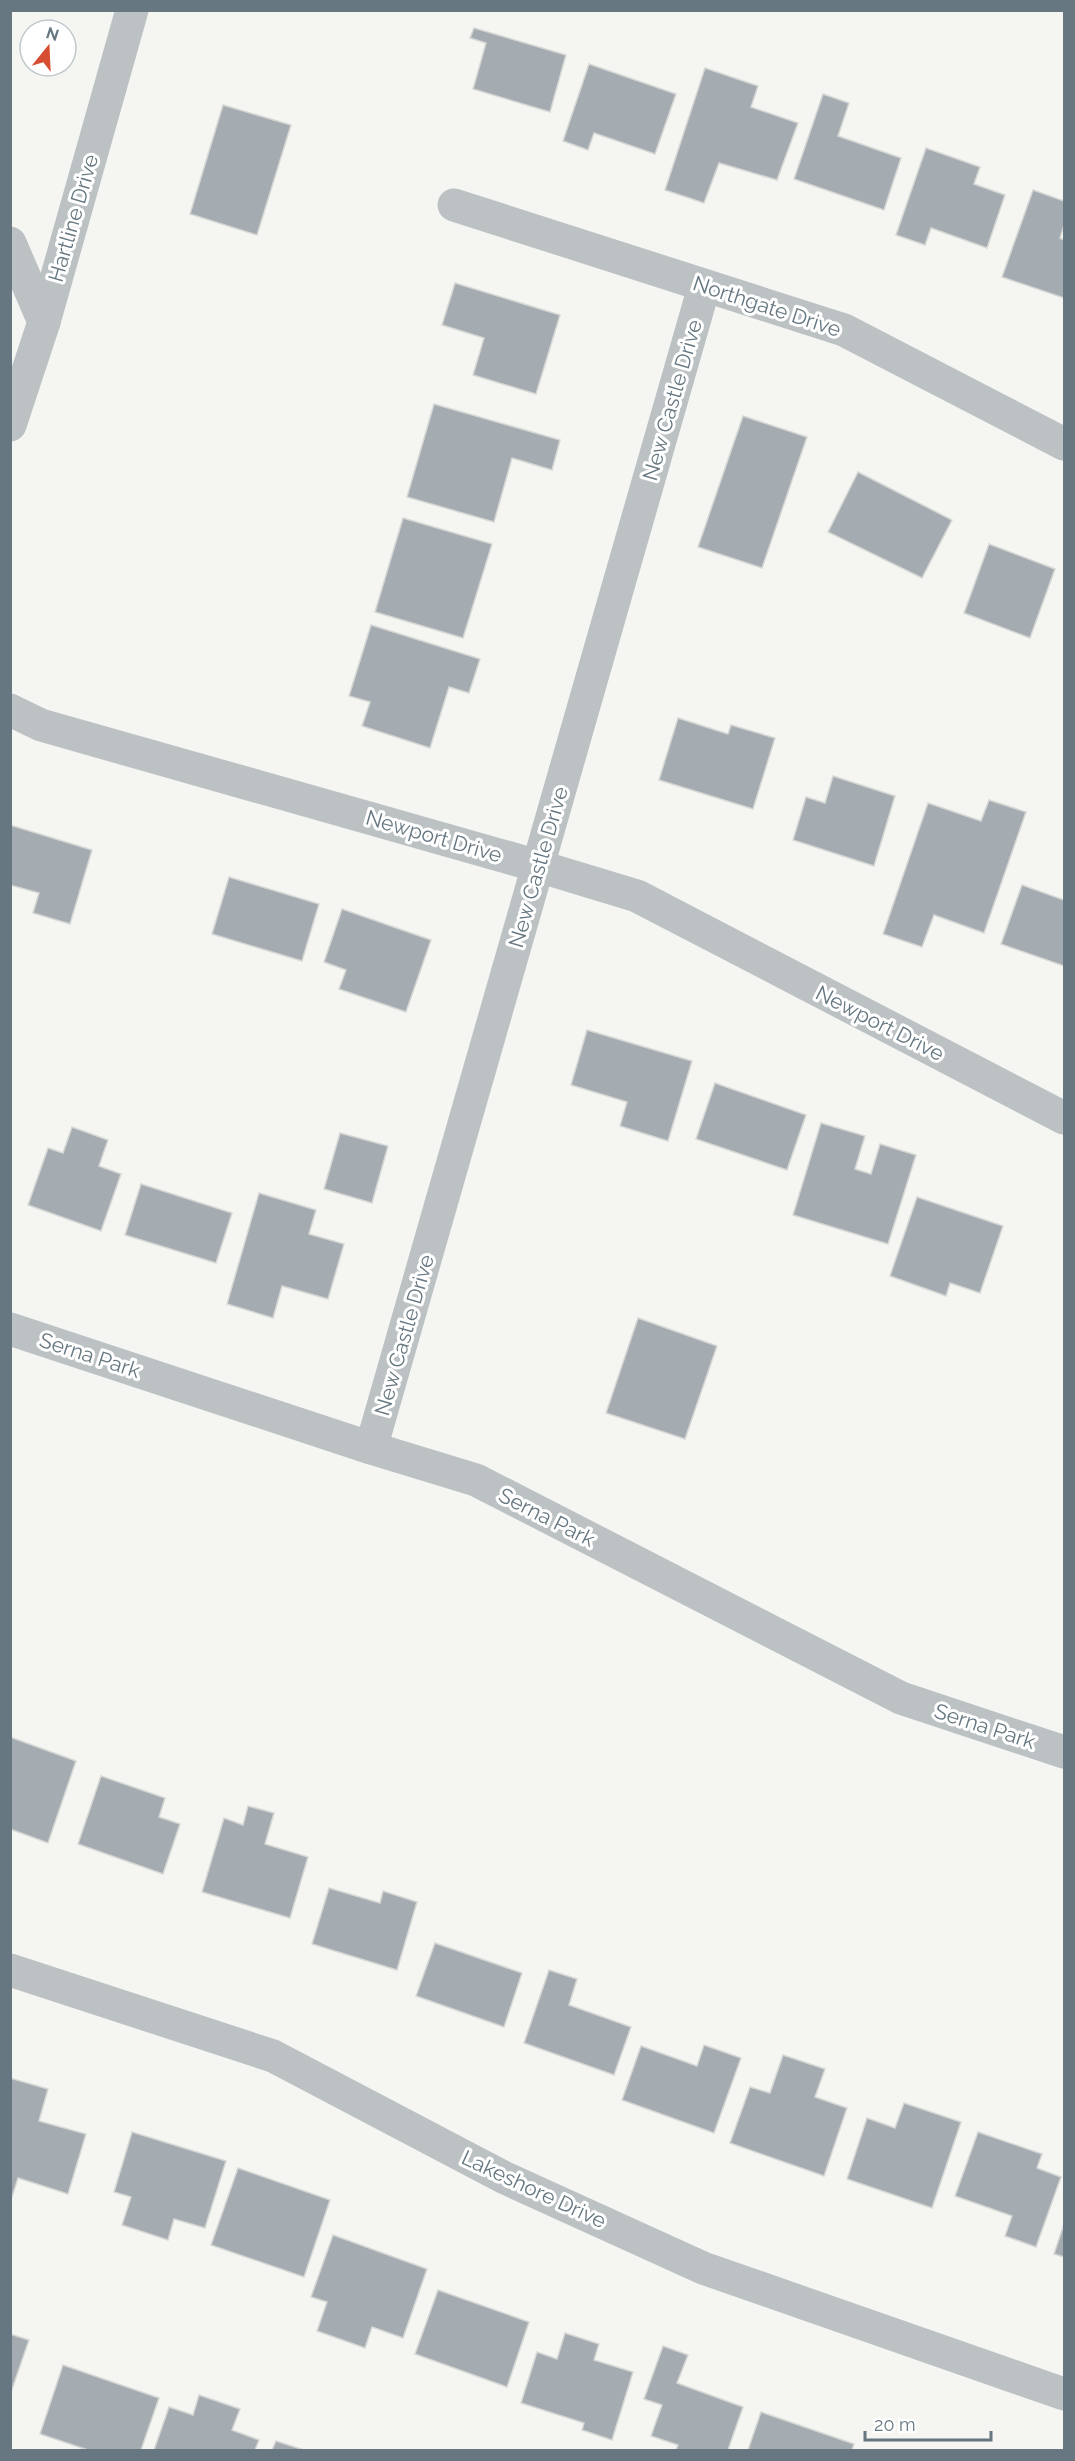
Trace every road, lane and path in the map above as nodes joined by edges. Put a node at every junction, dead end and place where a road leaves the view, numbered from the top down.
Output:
1 (132, 10) edge
2 (454, 205) dead end
3 (10, 243) edge
4 (704, 287) junction
5 (44, 322) junction
6 (10, 425) edge
7 (1065, 444) edge
8 (10, 710) edge
9 (538, 866) junction
10 (1065, 1118) edge
11 (10, 1329) edge
12 (371, 1448) junction
13 (1065, 1752) edge
14 (10, 1970) edge
15 (1065, 2394) edge

1 - 5 street, Hartline Drive
2 - 4 street, Northgate Drive
3 - 5 street
4 - 7 street, Northgate Drive
4 - 9 street, New Castle Drive
5 - 6 street, Hartline Drive
8 - 9 street, Newport Drive
9 - 10 street, Newport Drive
9 - 12 street, New Castle Drive
11 - 12 street, Serna Park
12 - 13 street, Serna Park
14 - 15 street, Lakeshore Drive

